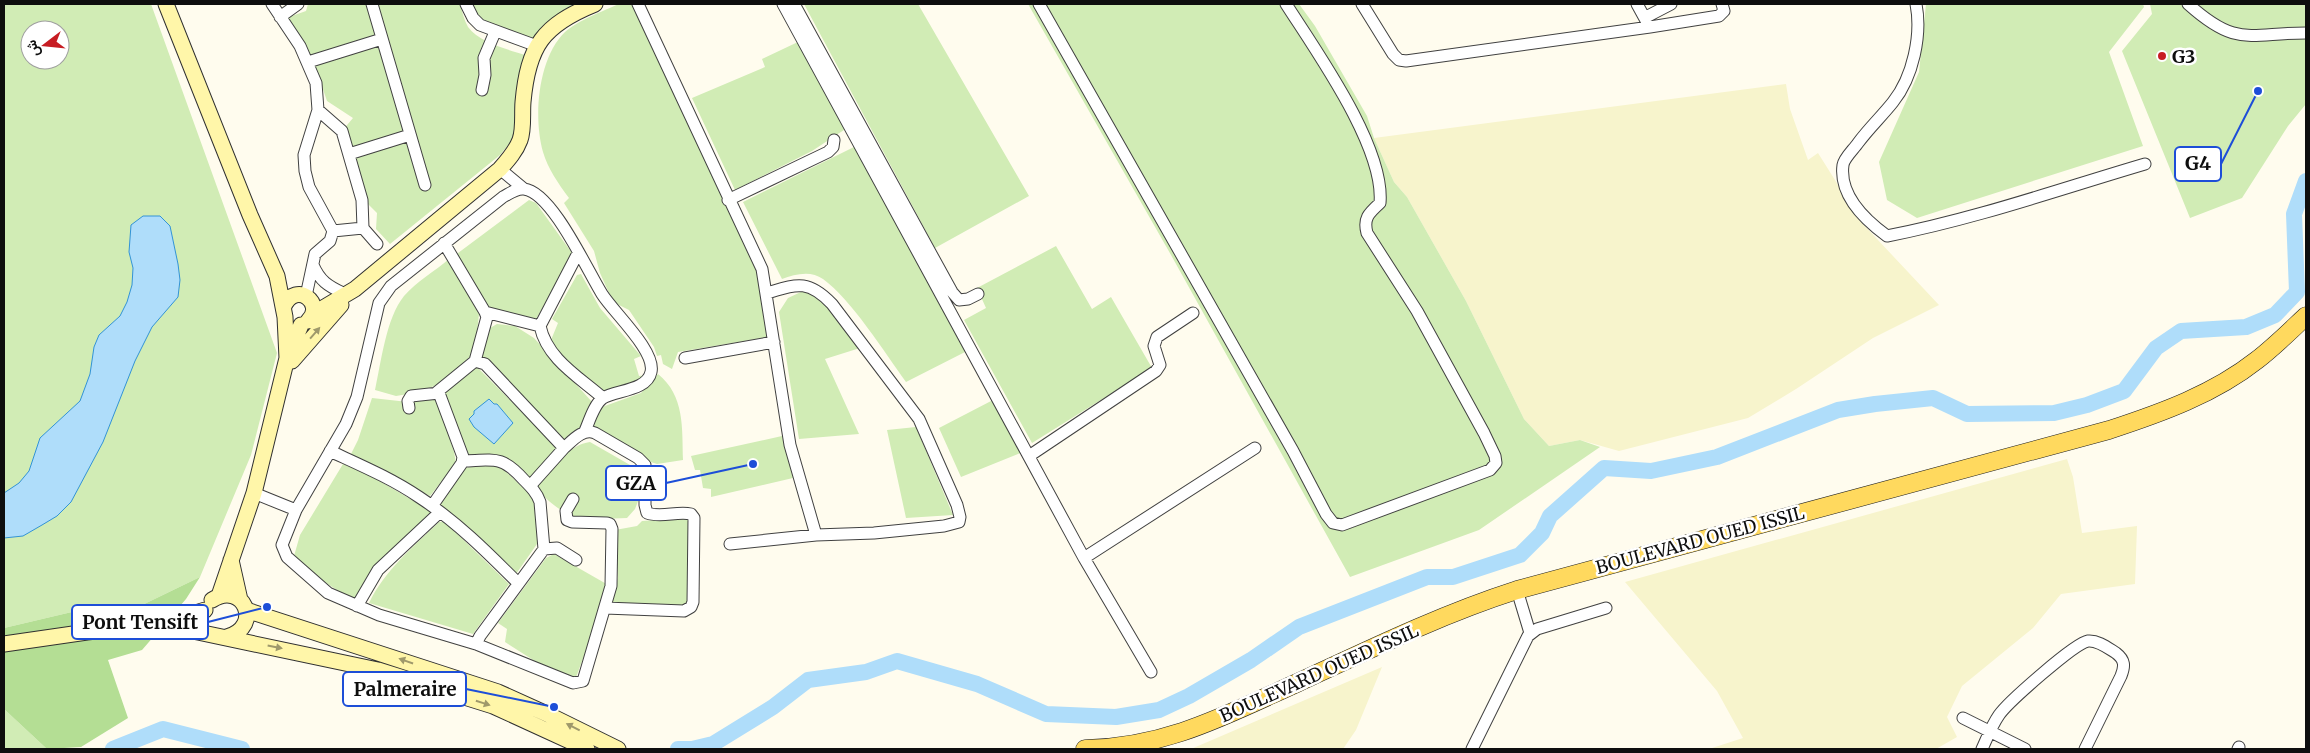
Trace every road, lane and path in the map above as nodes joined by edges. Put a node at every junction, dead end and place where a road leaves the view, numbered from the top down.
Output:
1 (166, 4) edge
2 (272, 4) edge
3 (298, 4) edge
4 (372, 4) edge
5 (466, 4) edge
6 (595, 4) edge
7 (638, 4) edge
8 (783, 4) edge
9 (794, 4) edge
10 (1039, 4) edge
11 (1286, 4) edge
12 (1362, 4) edge
13 (1637, 4) edge
14 (1671, 4) edge
15 (1722, 4) edge
16 (1916, 4) edge
17 (2188, 4) edge
18 (280, 17) junction
19 (1648, 22) junction
20 (495, 32) junction
21 (2306, 33) edge
22 (382, 39) junction
23 (537, 46) junction
24 (308, 62) junction
25 (482, 90) dead end
26 (318, 110) junction
27 (410, 135) junction
28 (834, 140) dead end
29 (349, 154) junction
30 (2145, 164) dead end
31 (500, 169) junction
32 (425, 185) dead end
33 (524, 189) junction
34 (728, 200) junction
35 (363, 228) junction
36 (333, 231) junction
37 (444, 243) junction
38 (377, 244) dead end
39 (578, 253) junction
40 (313, 265) junction
41 (278, 276) junction
42 (349, 291) junction
43 (767, 293) junction
44 (978, 294) dead end
45 (307, 301) junction
46 (285, 312) junction
47 (485, 312) junction
48 (1193, 313) dead end
49 (2306, 316) edge
50 (301, 325) junction
51 (540, 326) junction
52 (774, 342) junction
53 (685, 358) dead end
54 (474, 361) junction
55 (286, 365) junction
56 (438, 392) junction
57 (603, 398) junction
58 (409, 408) dead end
59 (585, 431) junction
60 (564, 448) junction
61 (1255, 448) dead end
62 (330, 451) junction
63 (1029, 456) junction
64 (463, 461) junction
65 (530, 486) junction
66 (254, 493) junction
67 (573, 499) dead end
68 (436, 509) junction
69 (296, 510) junction
70 (816, 534) junction
71 (730, 544) dead end
72 (544, 549) junction
73 (230, 558) junction
74 (1084, 558) junction
75 (576, 560) dead end
76 (518, 583) junction
77 (1517, 590) junction
78 (219, 596) junction
79 (243, 605) junction
80 (357, 606) junction
81 (605, 608) junction
82 (1606, 608) dead end
83 (206, 610) junction
84 (160, 624) junction
85 (1530, 633) junction
86 (221, 636) junction
87 (4, 644) edge
88 (476, 644) junction
89 (1151, 672) dead end
90 (1963, 718) dead end
91 (1990, 732) junction
92 (587, 749) edge
93 (617, 749) edge
94 (1085, 749) edge
95 (1472, 749) edge
96 (1982, 749) edge
97 (2025, 749) edge
98 (2085, 749) edge

1 - 41 street
2 - 18 street
3 - 18 street
4 - 22 street
5 - 20 street
6 - 23 street
7 - 34 street
8 - 63 street
9 - 44 street
10 - 11 street
12 - 19 street
13 - 19 street
14 - 19 street
15 - 19 street
16 - 30 street
17 - 21 street
18 - 24 street
20 - 23 street
20 - 25 street
22 - 24 street
22 - 27 street
23 - 31 street
24 - 26 street
26 - 29 street
26 - 36 street
27 - 29 street
27 - 32 street
28 - 34 street
29 - 35 street
31 - 33 street
31 - 42 street
33 - 37 street
33 - 39 street
34 - 43 street
35 - 36 street
35 - 38 street
36 - 40 street
37 - 47 street
37 - 62 street
39 - 51 street
39 - 57 street
40 - 42 street
40 - 45 street
41 - 45 street
41 - 46 street
42 - 45 street
55 -> 42 street
43 - 52 street
43 - 70 street
45 - 46 street
45 - 50 street
46 - 50 street
46 - 55 street
47 - 51 street
47 - 54 street
48 - 63 street
49 - 77 main road, BOULEVARD OUED ISSIL
50 - 55 street
51 - 57 street
52 - 53 street
52 - 70 street
54 - 56 street
54 - 60 street
55 - 66 street
56 - 58 street
56 - 64 street
57 - 59 street
59 - 60 street
59 - 81 street
60 - 65 street
61 - 74 street
62 - 68 street
62 - 69 street
63 - 74 street
64 - 65 street
64 - 68 street
65 - 72 street
66 - 69 street
66 - 73 street
67 - 81 street
68 - 76 street
68 - 80 street
69 - 80 street
70 - 71 street
72 - 75 street
72 - 76 street
73 - 78 street
73 - 79 street
74 - 89 street
76 - 88 street
77 - 85 street
77 - 94 main road, BOULEVARD OUED ISSIL
78 - 79 street
78 - 83 street
79 - 86 street
93 -> 79 street
80 - 88 street
81 - 88 street
82 - 85 street
83 - 84 street
83 - 86 street
84 - 86 street
84 - 87 street
85 - 95 street
86 -> 92 street
90 - 91 street
91 - 96 street
91 - 97 street
91 - 98 street

